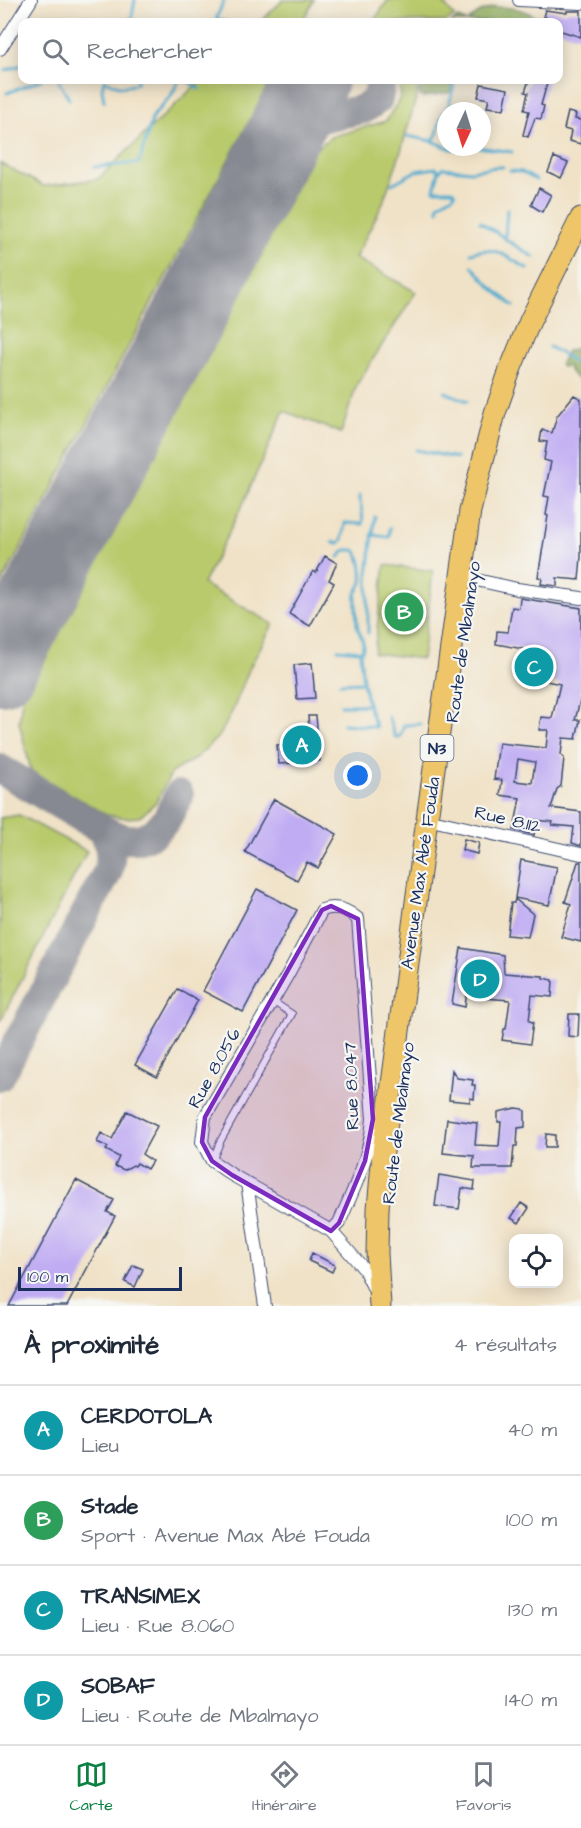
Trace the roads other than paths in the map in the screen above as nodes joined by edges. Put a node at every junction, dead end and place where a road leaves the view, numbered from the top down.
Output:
1 (31, 0) edge
2 (519, 0) edge
3 (581, 3) edge
4 (20, 18) edge
5 (18, 21) edge
6 (0, 49) edge
7 (581, 218) edge
8 (581, 245) edge
9 (472, 579) junction
10 (581, 598) edge
11 (432, 820) junction
12 (581, 854) edge
13 (358, 919) joint
14 (272, 1001) junction
15 (212, 1161) junction
16 (247, 1183) junction
17 (331, 1231) junction
18 (383, 1303) edge
19 (265, 1306) edge

1 - 4 street
2 - 3 street
5 - 6 street
7 - 11 highway, Avenue Max Abé Fouda / N3
8 - 9 highway, Route de Mbalmayo / N3
9 - 10 street
9 - 11 highway, Route de Mbalmayo / N3
11 - 12 street, Rue 8.112
11 - 18 highway, Avenue Max Abé Fouda / N3
13 - 14 street, Rue 8.056
13 - 17 street, Rue 8.047
14 - 15 street, Rue 8.056
14 - 15 lane
15 - 16 street
16 - 17 street
16 - 19 street
17 - 18 street

